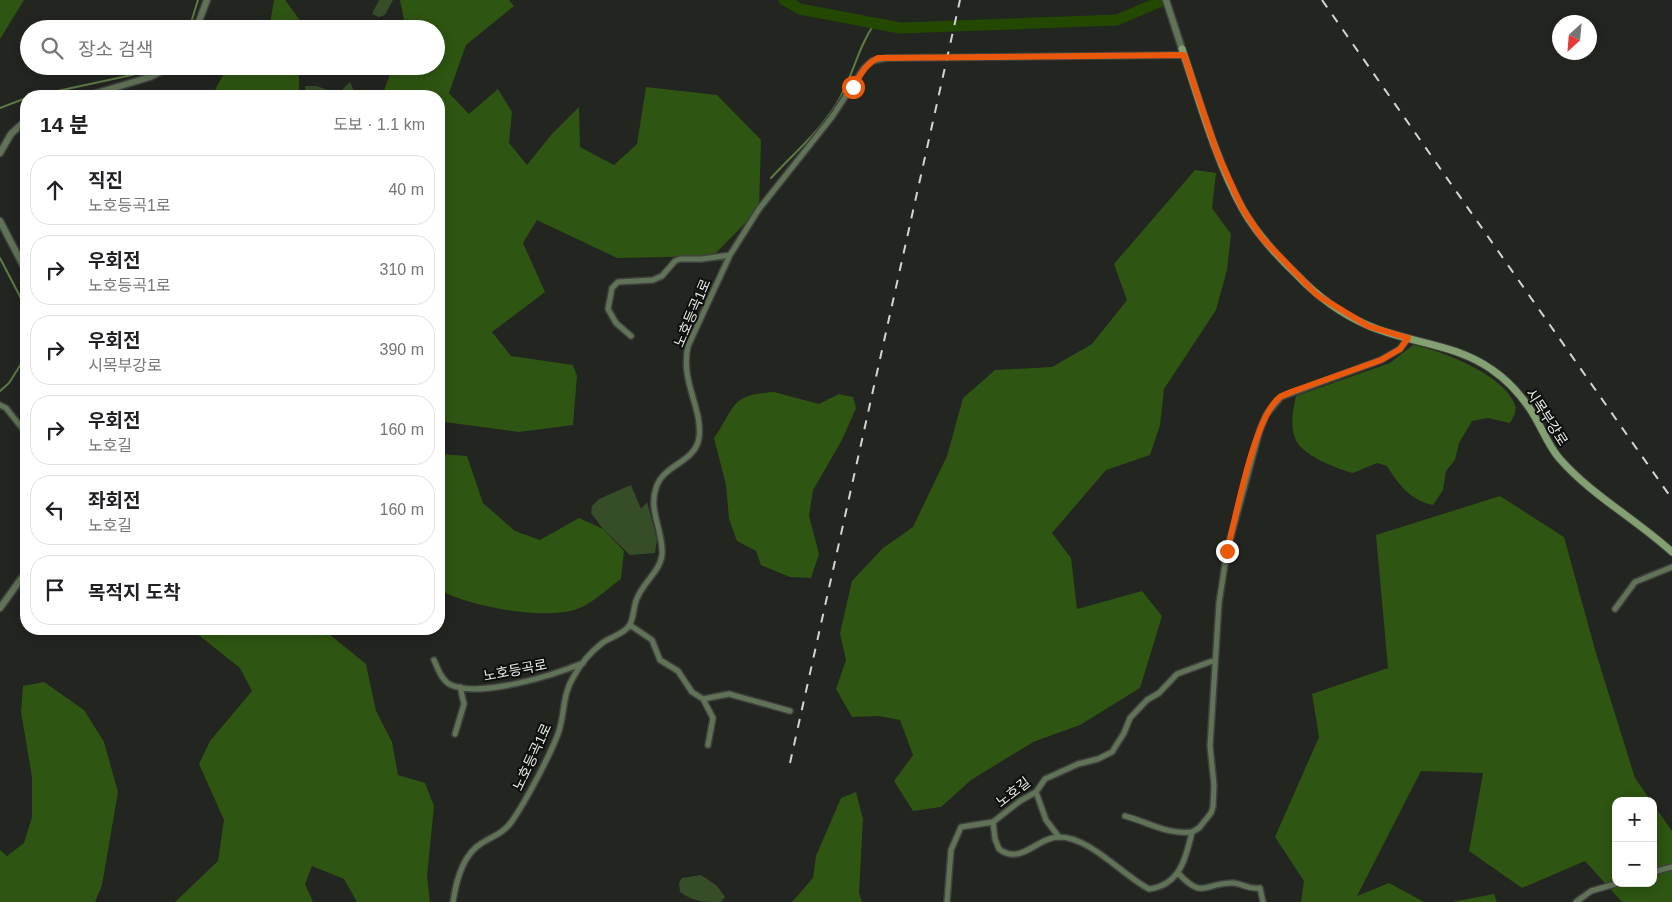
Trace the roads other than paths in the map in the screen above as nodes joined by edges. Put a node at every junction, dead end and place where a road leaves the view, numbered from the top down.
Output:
1 (207, 0) edge
2 (1166, 0) edge
3 (199, 20) edge
4 (1183, 52) junction
5 (154, 75) edge
6 (106, 90) edge
7 (20, 126) edge
8 (0, 152) edge
9 (0, 222) edge
10 (730, 255) junction
11 (20, 260) edge
12 (630, 336) dead end
13 (1408, 338) junction
14 (0, 405) edge
15 (20, 426) edge
16 (1672, 552) edge
17 (1672, 567) edge
18 (20, 580) edge
19 (0, 608) edge
20 (1615, 609) dead end
21 (630, 625) junction
22 (434, 660) dead end
23 (1215, 660) junction
24 (584, 663) junction
25 (460, 687) junction
26 (703, 699) junction
27 (790, 711) dead end
28 (455, 734) dead end
29 (708, 745) dead end
30 (1036, 792) junction
31 (1125, 816) dead end
32 (993, 822) junction
33 (1192, 832) junction
34 (1059, 837) junction
35 (1672, 867) edge
36 (1657, 871) edge
37 (1178, 873) junction
38 (1612, 885) edge
39 (453, 902) edge
40 (947, 902) edge
41 (1263, 902) edge
42 (1576, 902) edge

1 - 3 street
2 - 4 street
4 - 10 street, 노호등곡1로
4 - 13 main road, 시목부강로
5 - 6 street
7 - 8 street
9 - 11 street
10 - 12 street
10 - 21 street, 노호등곡1로
13 - 16 main road, 시목부강로
13 - 23 street
14 - 15 street
17 - 20 street
18 - 19 street
21 - 24 street, 노호등곡1로
21 - 26 street
22 - 25 street
23 - 30 street, 노호길
23 - 33 street
24 - 25 street, 노호등곡로
24 - 39 street, 노호등곡1로
25 - 28 street
26 - 27 street
26 - 29 street
30 - 32 street, 노호길
30 - 34 street
31 - 33 street
32 - 34 street, 노호길
32 - 40 street
33 - 37 street
34 - 37 street
35 - 36 street
37 - 41 street
38 - 42 street

